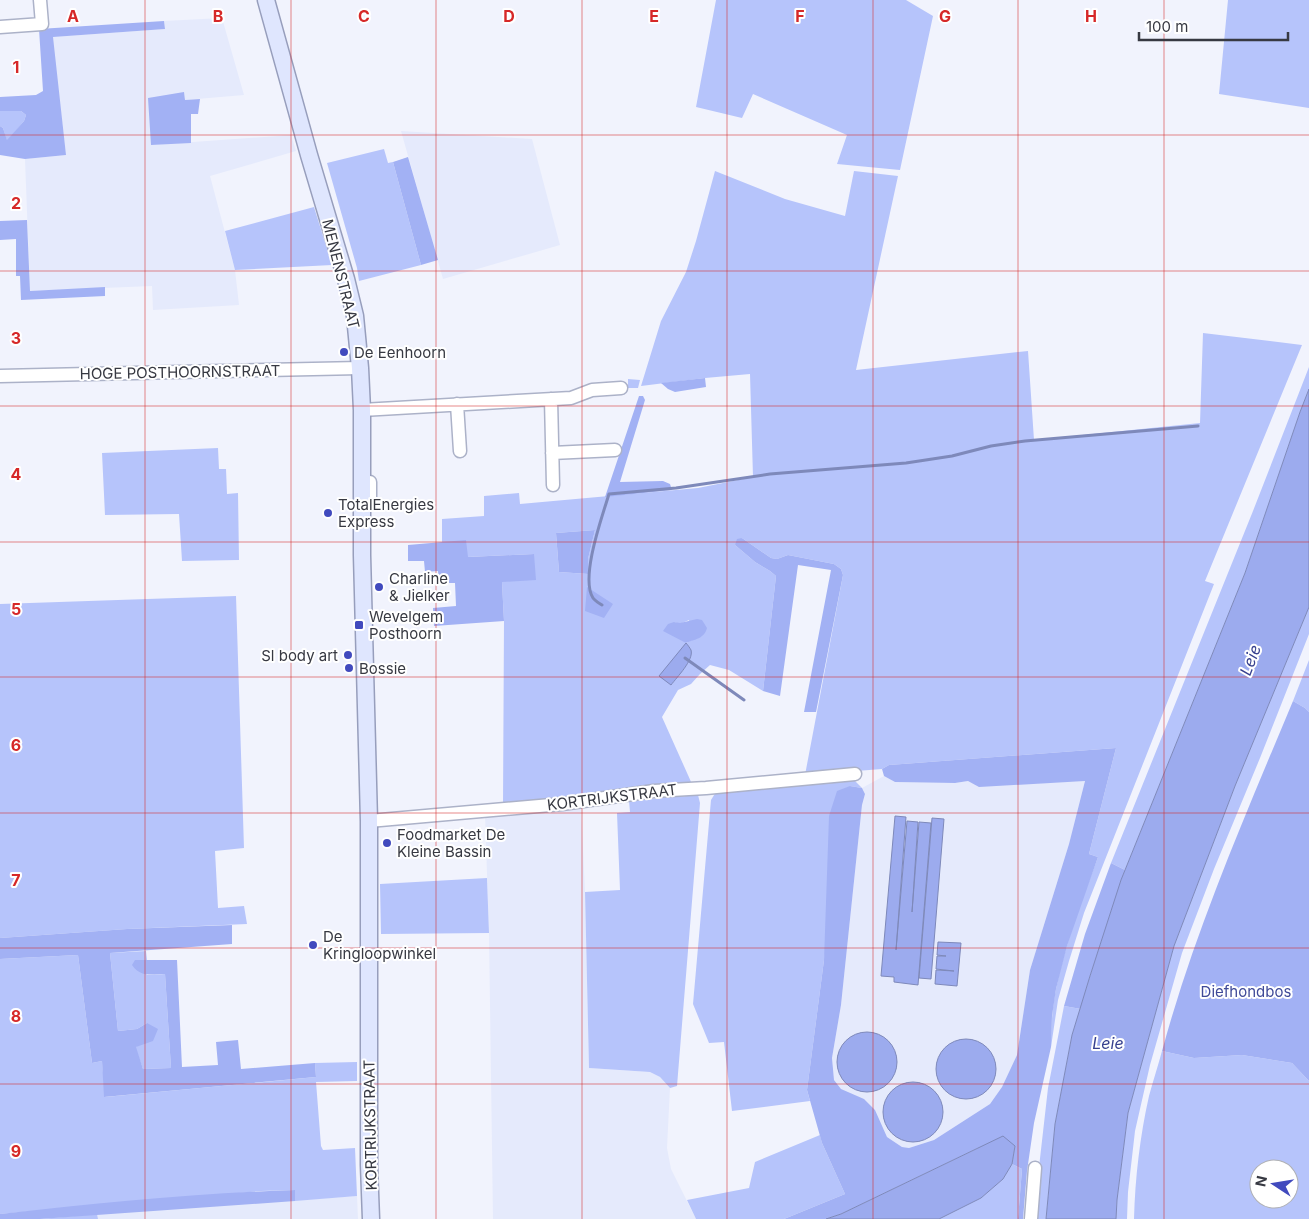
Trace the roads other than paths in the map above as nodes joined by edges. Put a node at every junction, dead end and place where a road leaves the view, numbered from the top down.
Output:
1 (40, 0) edge
2 (266, 0) edge
3 (0, 27) edge
4 (360, 368) junction
5 (0, 376) edge
6 (621, 388) dead end
7 (551, 400) junction
8 (456, 404) junction
9 (362, 410) junction
10 (615, 450) dead end
11 (460, 451) dead end
12 (552, 453) junction
13 (552, 485) dead end
14 (362, 555) joint
15 (855, 774) dead end
16 (369, 821) junction
17 (1035, 1168) dead end
18 (371, 1219) edge
19 (1031, 1219) edge

1 - 3 street
2 - 4 main road, MENENSTRAAT
4 - 5 street, HOGE POSTHOORNSTRAAT
4 - 9 main road, MENENSTRAAT
6 - 7 street
7 - 8 street
7 - 12 street
8 - 9 street
8 - 11 street
9 - 14 main road, MENENSTRAAT
10 - 12 street
12 - 13 street
14 - 16 main road, KORTRIJKSTRAAT
15 - 16 street, KORTRIJKSTRAAT
16 - 18 main road, KORTRIJKSTRAAT
17 - 19 street

